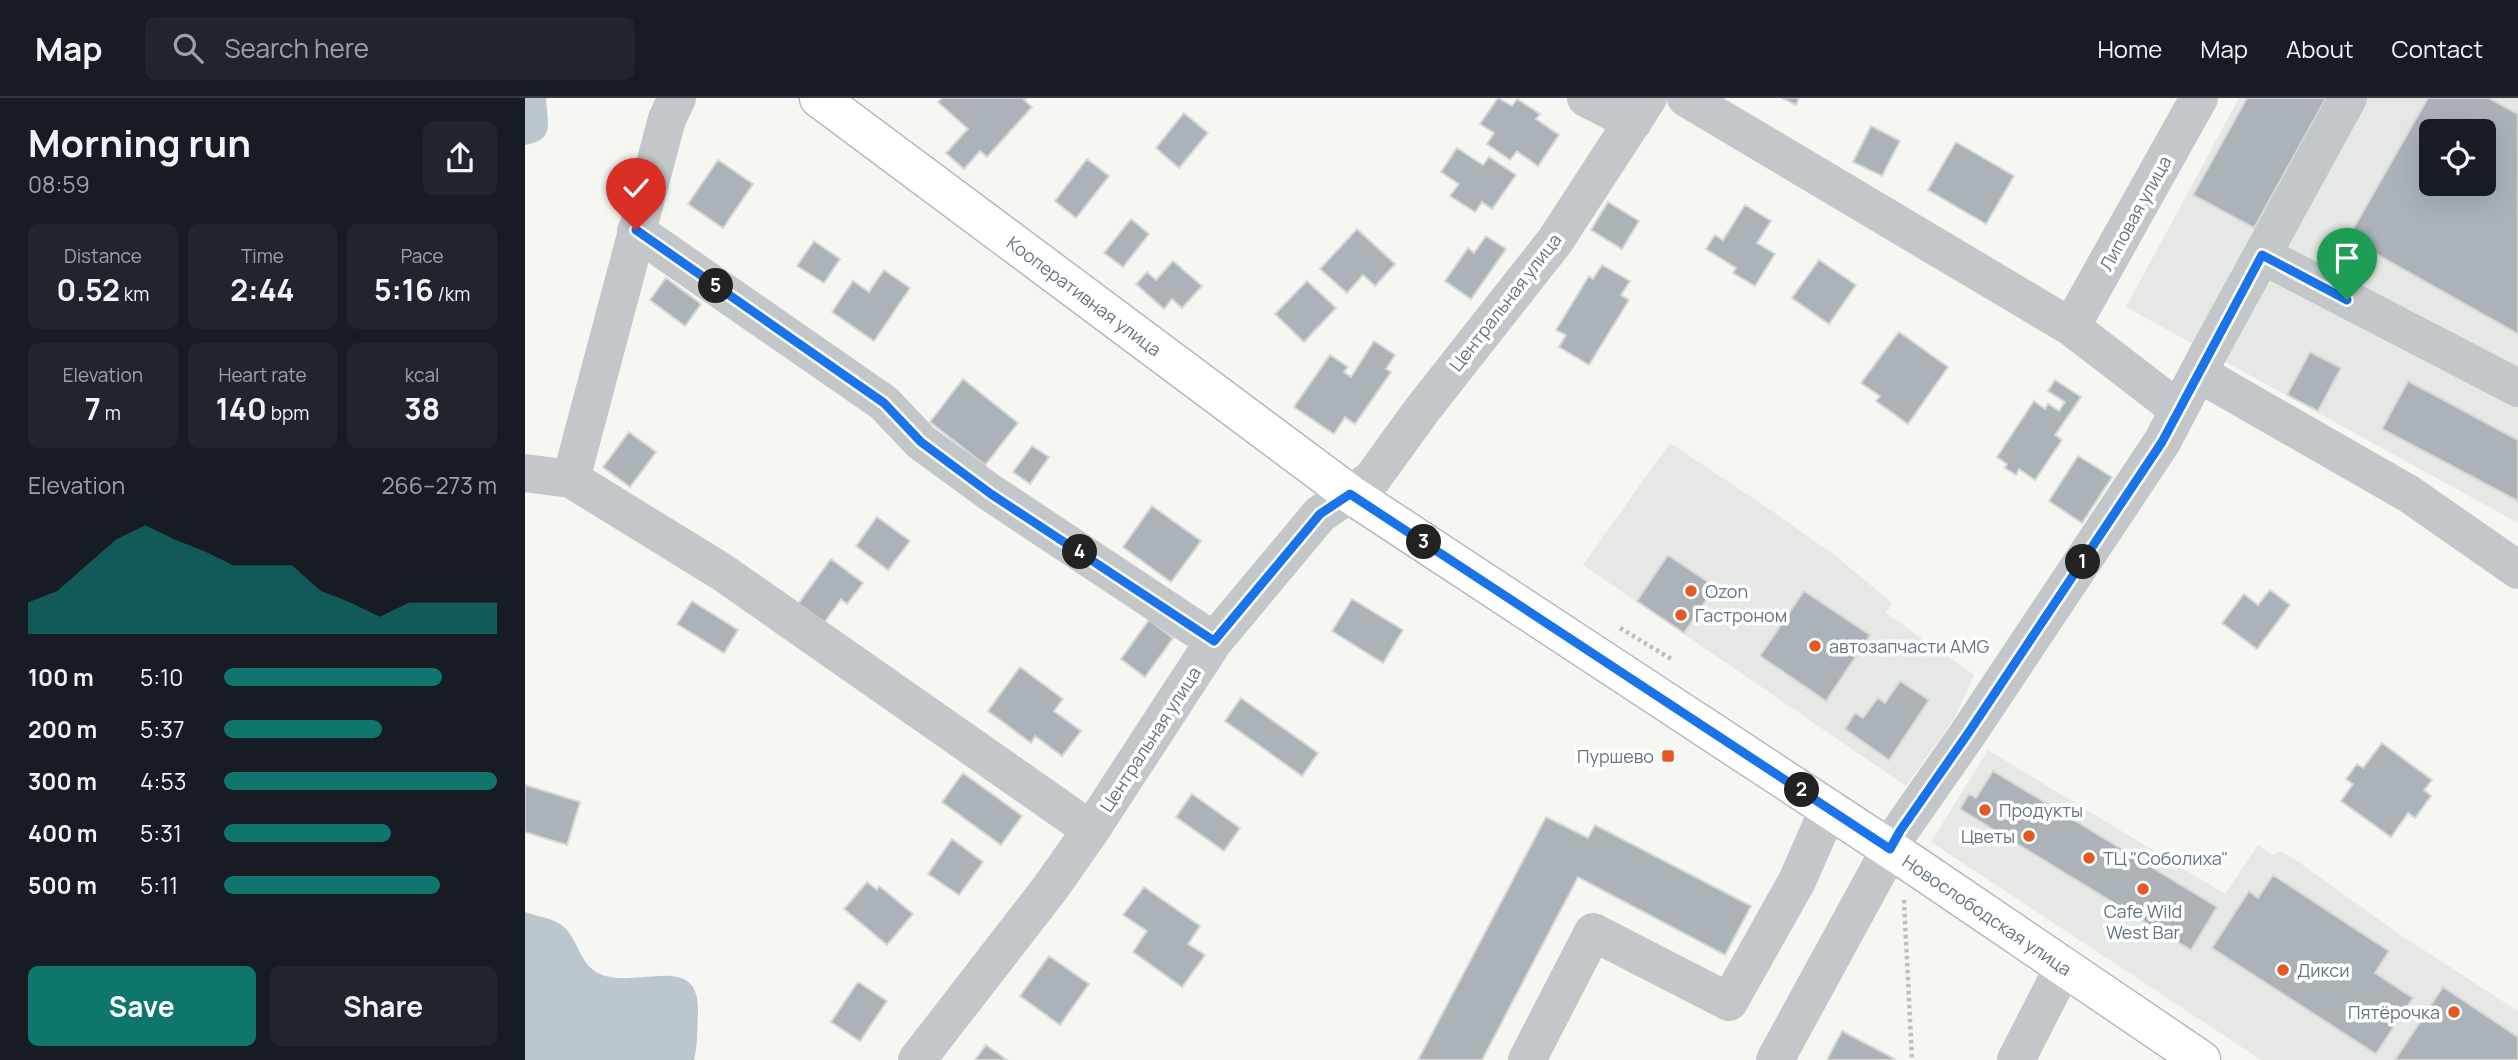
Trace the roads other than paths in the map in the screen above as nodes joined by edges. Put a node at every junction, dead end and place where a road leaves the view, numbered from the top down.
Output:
1 (677, 98) edge
2 (819, 98) edge
3 (1586, 98) edge
4 (1686, 98) edge
5 (2199, 98) edge
6 (2348, 98) edge
7 (1640, 110) edge
8 (636, 230) junction
9 (2262, 255) junction
10 (2071, 327) junction
11 (2198, 373) junction
12 (2518, 388) edge
13 (2179, 410) junction
14 (525, 473) edge
15 (571, 479) junction
16 (1350, 494) junction
17 (2518, 570) edge
18 (1214, 641) junction
19 (1829, 808) junction
20 (1091, 830) junction
21 (1901, 856) junction
22 (2064, 966) junction
23 (917, 1060) edge
24 (1527, 1060) edge
25 (1775, 1060) edge
26 (2016, 1060) edge
27 (2201, 1060) edge

1 - 8 street
2 - 16 main road, Кооперативная улица
3 - 7 street
4 - 10 street
5 - 10 street, Липовая улица
6 - 9 street
7 - 16 street, Центральная улица
8 - 15 street
8 - 18 street
9 - 11 street
9 - 12 street
10 - 13 street
11 - 13 street
11 - 17 street
13 - 21 street
14 - 15 street
15 - 20 street
16 - 18 street, Центральная улица
16 - 19 main road, Новослободская улица
18 - 20 street, Центральная улица
19 - 21 main road, Новослободская улица
19 - 24 street
20 - 23 street, Центральная улица
21 - 22 main road, Новослободская улица
21 - 25 street
22 - 26 street
22 - 27 main road, Новослободская улица

